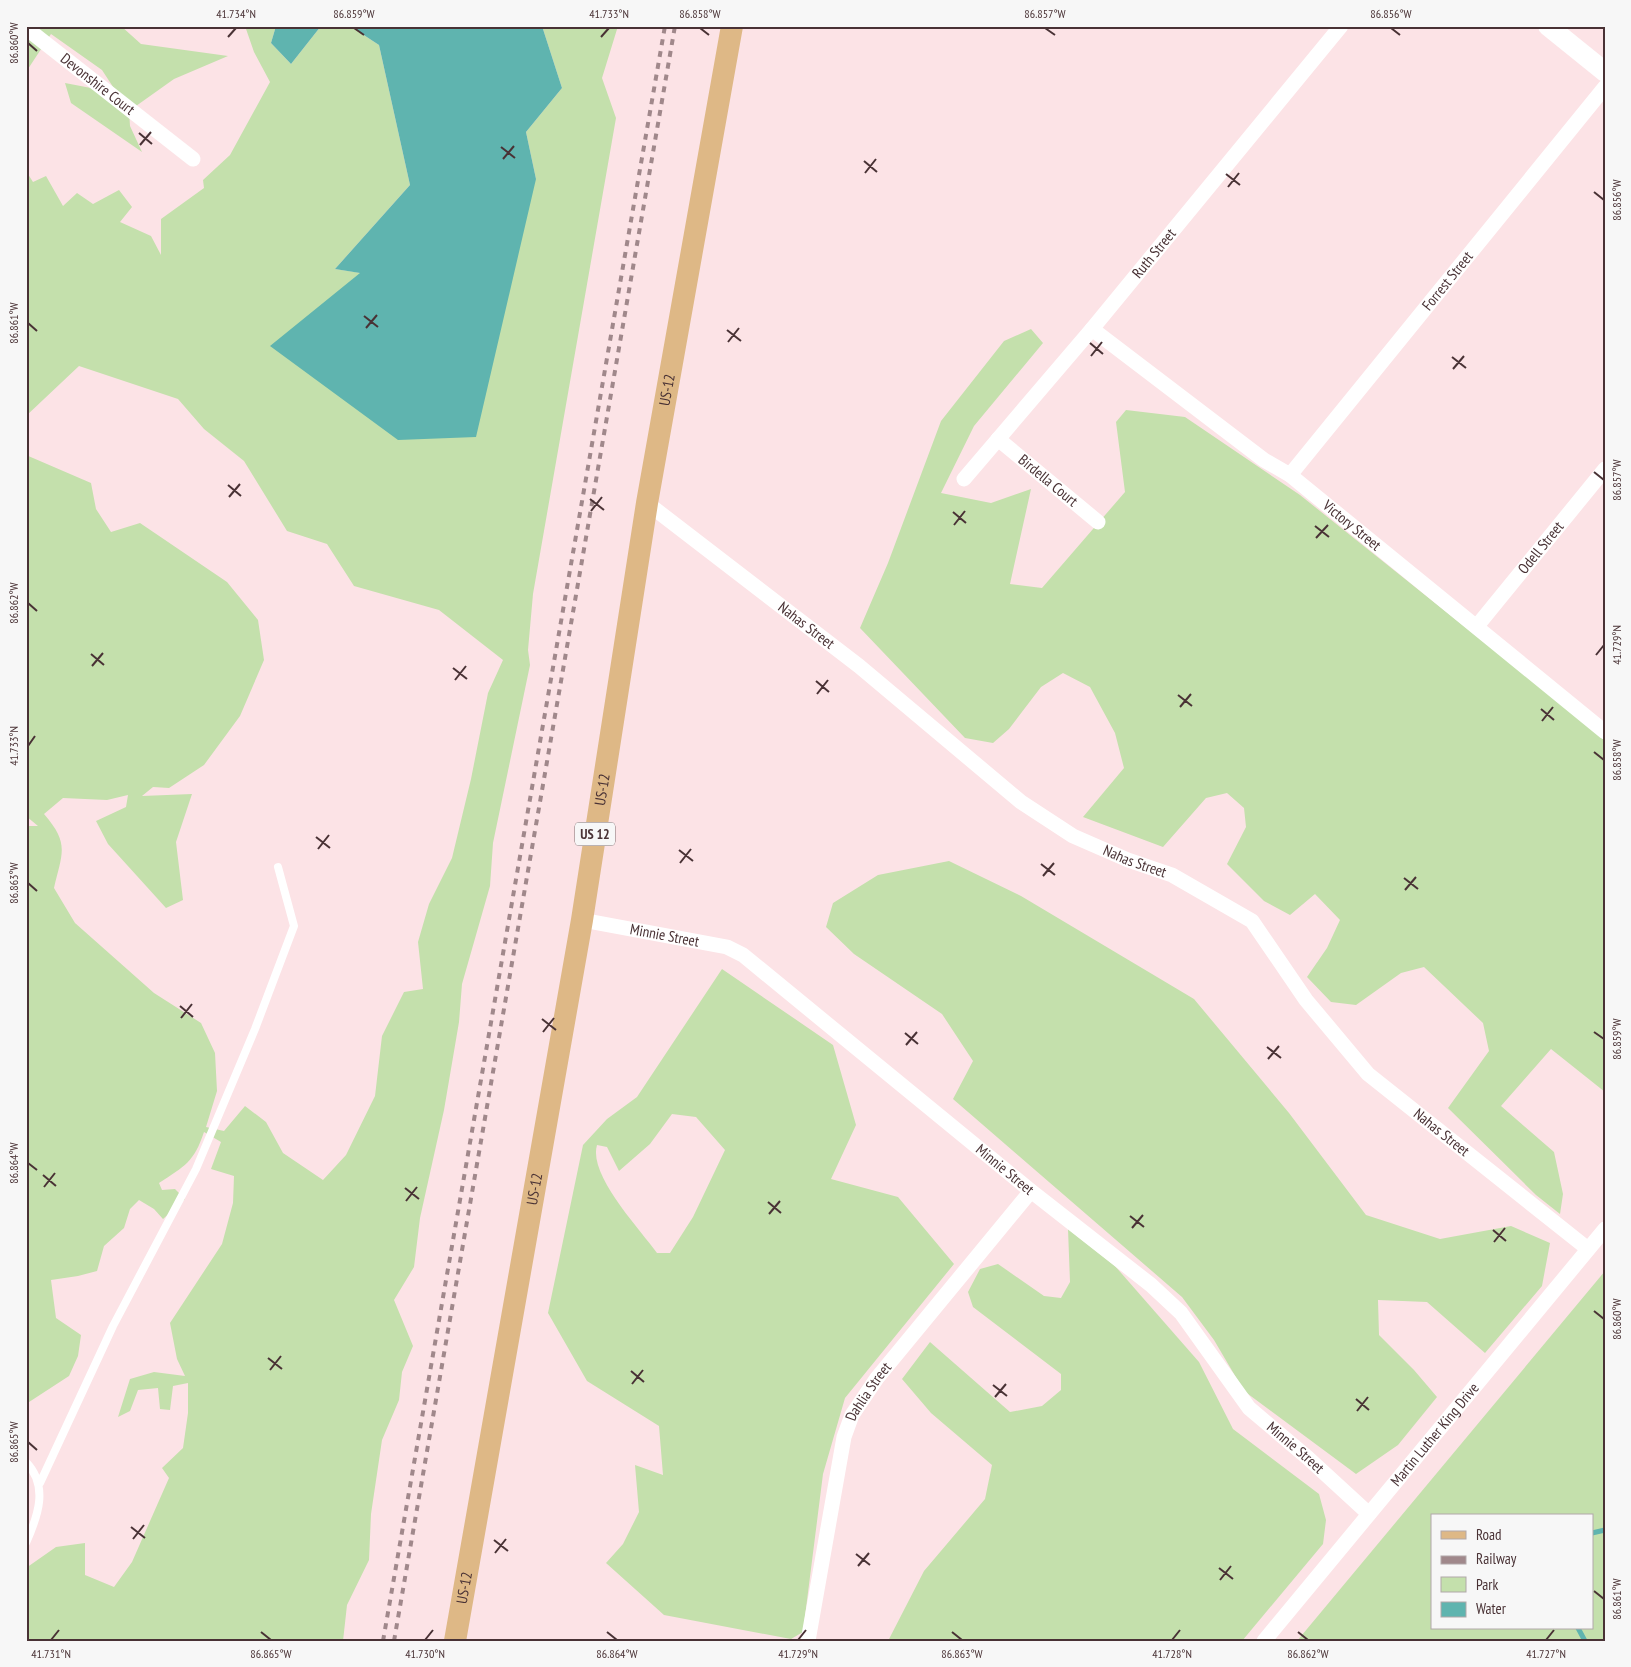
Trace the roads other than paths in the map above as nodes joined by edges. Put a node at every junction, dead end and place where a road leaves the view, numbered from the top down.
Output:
1 (732, 26) edge
2 (1341, 26) edge
3 (1548, 26) edge
4 (26, 28) edge
5 (1605, 72) edge
6 (1605, 87) edge
7 (193, 159) dead end
8 (1092, 329) junction
9 (998, 439) junction
10 (1605, 469) edge
11 (1290, 475) junction
12 (964, 479) dead end
13 (647, 504) junction
14 (1098, 522) dead end
15 (1477, 626) junction
16 (1605, 732) edge
17 (278, 867) dead end
18 (582, 920) junction
19 (1031, 1191) junction
20 (1605, 1229) edge
21 (1588, 1249) junction
22 (26, 1462) edge
23 (40, 1483) junction
24 (1369, 1514) junction
25 (26, 1543) edge
26 (455, 1641) edge
27 (808, 1641) edge
28 (1264, 1641) edge

1 - 13 main road, US-12 / US 12
2 - 8 street, Ruth Street
3 - 5 street
4 - 7 street, Devonshire Court
6 - 11 street, Forrest Street
8 - 9 street, Ruth Street
8 - 11 street, Victory Street
9 - 12 street, Ruth Street
9 - 14 street, Birdella Court
10 - 15 street, Odell Street
11 - 15 street, Victory Street
13 - 18 main road, US-12 / US 12
13 - 21 street, Nahas Street
15 - 16 street, Victory Street
17 - 23 lane
18 - 19 street, Minnie Street
18 - 26 main road, US-12 / US 12
19 - 24 street, Minnie Street
19 - 27 street, Dahlia Street
20 - 21 street, Martin Luther King Drive
21 - 24 street, Martin Luther King Drive
22 - 23 lane
23 - 25 lane
24 - 28 street, Martin Luther King Drive

